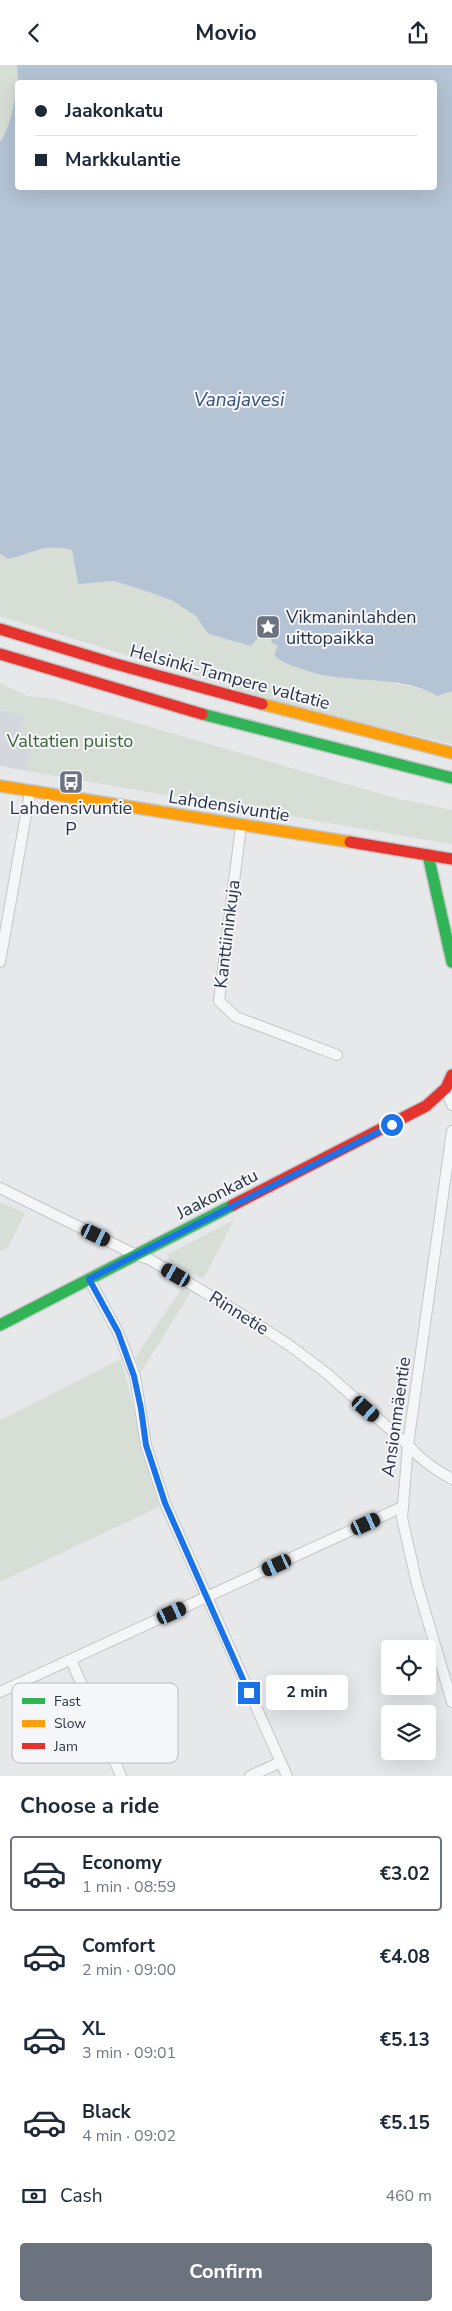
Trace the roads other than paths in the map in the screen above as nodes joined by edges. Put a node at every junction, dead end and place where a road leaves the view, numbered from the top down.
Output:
1 (0, 629) edge
2 (0, 654) edge
3 (452, 753) edge
4 (452, 778) edge
5 (0, 786) edge
6 (30, 791) junction
7 (241, 826) junction
8 (428, 855) junction
9 (452, 859) edge
10 (1, 949) edge
11 (0, 962) edge
12 (452, 962) edge
13 (338, 1055) dead end
14 (452, 1075) edge
15 (446, 1088) junction
16 (452, 1105) edge
17 (452, 1131) edge
18 (0, 1188) edge
19 (136, 1255) junction
20 (89, 1279) junction
21 (0, 1325) edge
22 (408, 1445) junction
23 (452, 1479) edge
24 (402, 1507) junction
25 (206, 1598) junction
26 (71, 1660) junction
27 (20, 1683) edge
28 (81, 1683) edge
29 (12, 1687) edge
30 (0, 1692) edge
31 (452, 1702) edge
32 (281, 1762) junction
33 (116, 1763) edge
34 (122, 1776) edge
35 (250, 1776) edge
36 (287, 1776) edge

1 - 3 main road, Helsinki-Tampere valtatie
2 - 4 main road
5 - 6 main road, Lahdensivuntie
6 - 7 main road, Lahdensivuntie
6 - 10 street
7 - 8 main road, Lahdensivuntie
7 - 13 street, Kanttiininkuja
8 - 9 main road, Lahdensivuntie
8 - 12 main road
10 - 11 street
14 - 15 main road
15 - 16 street
15 - 19 main road, Jaakonkatu
17 - 22 street, Ansionmäentie
18 - 19 street, Rinnetie
19 - 20 main road, Jaakonkatu
19 - 22 street, Rinnetie
20 - 21 main road, Jaakonkatu
20 - 25 street
22 - 23 street, Rinnetie
22 - 24 street, Ansionmäentie
24 - 25 street
24 - 31 street, Ansionmäentie
25 - 26 street
25 - 32 street
26 - 27 street
26 - 28 street
29 - 30 street
32 - 35 street
32 - 36 street
33 - 34 street

